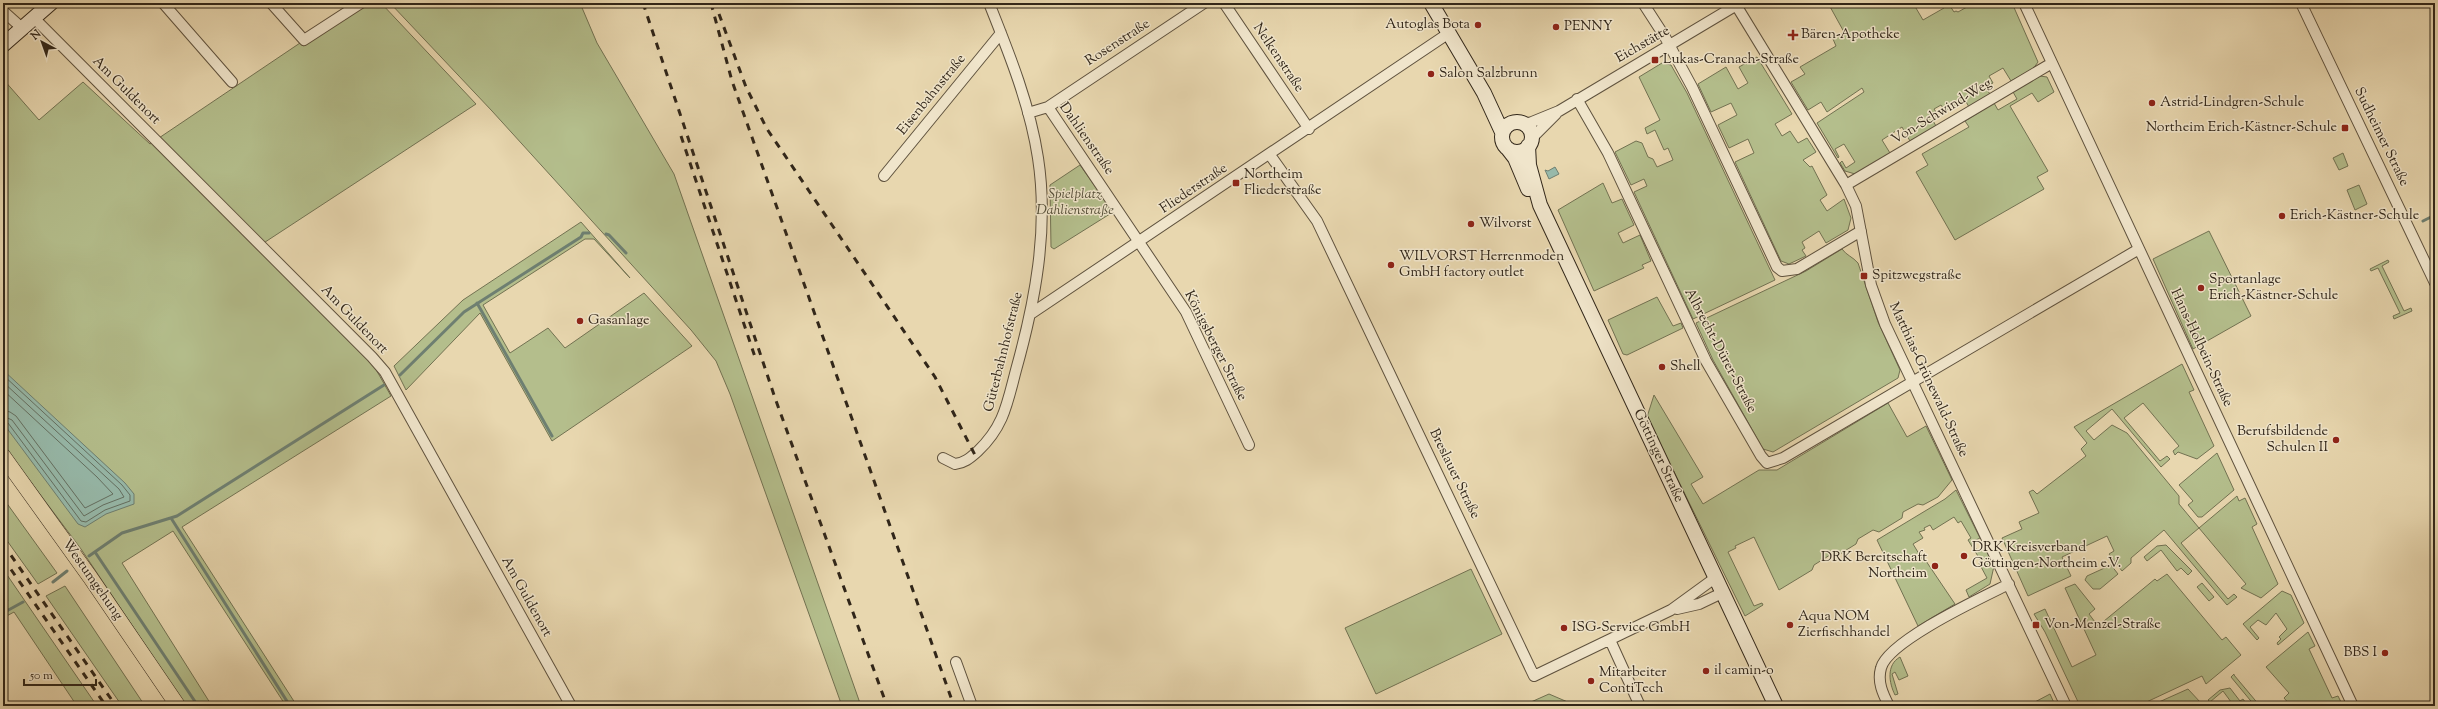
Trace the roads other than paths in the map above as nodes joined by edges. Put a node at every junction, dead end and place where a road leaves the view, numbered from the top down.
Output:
1 (51, 3) edge
2 (163, 3) edge
3 (271, 3) edge
4 (361, 3) edge
5 (989, 3) edge
6 (1204, 3) edge
7 (1224, 3) edge
8 (1431, 3) edge
9 (1643, 3) edge
10 (2024, 3) edge
11 (2301, 3) edge
12 (1738, 4) edge
13 (1194, 6) edge
14 (3, 11) edge
15 (34, 18) junction
16 (22, 28) junction
17 (1001, 33) junction
18 (1449, 33) junction
19 (3, 45) edge
20 (1669, 46) junction
21 (2052, 63) junction
22 (232, 82) dead end
23 (1484, 93) junction
24 (1577, 99) junction
25 (1048, 107) junction
26 (1560, 111) junction
27 (1028, 112) junction
28 (1519, 123) junction
29 (1309, 129) junction
30 (1502, 132) junction
31 (1530, 143) junction
32 (1508, 149) junction
33 (1270, 155) junction
34 (884, 176) dead end
35 (1846, 185) junction
36 (1540, 205) junction
37 (1861, 231) junction
38 (1140, 242) junction
39 (2139, 248) junction
40 (2435, 283) edge
41 (1032, 313) junction
42 (1913, 381) junction
43 (1249, 445) dead end
44 (3, 456) edge
45 (943, 458) dead end
46 (1715, 578) junction
47 (2009, 584) junction
48 (1722, 593) junction
49 (1671, 610) junction
50 (1610, 640) junction
51 (956, 662) dead end
52 (178, 706) edge
53 (571, 706) edge
54 (972, 706) edge
55 (1640, 706) edge
56 (1776, 706) edge
57 (1889, 706) edge
58 (2066, 706) edge
59 (2353, 706) edge

1 - 15 main road
2 - 22 street
3 - 4 street
5 - 17 street, Güterbahnhofstraße
6 - 13 street, Rosenstraße
7 - 29 street, Nelkenstraße
8 - 18 main road, Göttinger Straße
9 - 20 street
10 - 21 street, Hans-Holbein-Straße
11 - 40 street, Sudheimer Straße
12 - 20 street, Eichstätte
12 - 35 street, Matthias-Grünewald-Straße
13 - 25 street, Rosenstraße
14 - 16 street
15 - 16 main road
15 - 53 street, Am Guldenort
16 - 19 main road
17 - 27 street, Güterbahnhofstraße
17 - 34 street, Eisenbahnstraße
18 - 23 main road, Göttinger Straße
18 - 29 street, Fliederstraße
20 - 24 street, Eichstätte
20 - 37 street
21 - 35 street, Von-Schwind-Weg
21 - 39 street, Hans-Holbein-Straße
23 - 28 main road, Göttinger Straße
23 - 30 main road, Göttinger Straße
24 - 26 street, Eichstätte
24 - 42 street, Albrecht-Dürer-Straße
25 - 27 street, Dahlienstraße
25 - 38 street, Dahlienstraße
26 - 28 street, Eichstätte
26 - 31 street, Eichstätte
27 - 41 street, Güterbahnhofstraße
28 - 30 main road
28 - 31 main road, Göttinger Straße
29 - 33 street, Fliederstraße
30 - 32 main road, Göttinger Straße
31 - 32 main road
31 - 36 main road, Göttinger Straße
32 - 36 main road, Göttinger Straße
33 - 38 street, Fliederstraße
33 - 50 street, Breslauer Straße
35 - 37 street, Matthias-Grünewald-Straße
36 - 46 main road, Göttinger Straße
37 - 42 street, Matthias-Grünewald-Straße
38 - 41 street, Fliederstraße
38 - 43 street, Königsberger Straße
39 - 42 street
39 - 59 street, Hans-Holbein-Straße
41 - 45 street, Güterbahnhofstraße
42 - 47 street, Matthias-Grünewald-Straße
44 - 52 main road, Westumgehung
46 - 48 main road, Göttinger Straße
46 - 49 street, Breslauer Straße
47 - 57 street
47 - 58 street, Matthias-Grünewald-Straße
48 - 49 street, Breslauer Straße
48 - 56 main road, Göttinger Straße
49 - 50 street, Breslauer Straße
50 - 55 street
51 - 54 street

